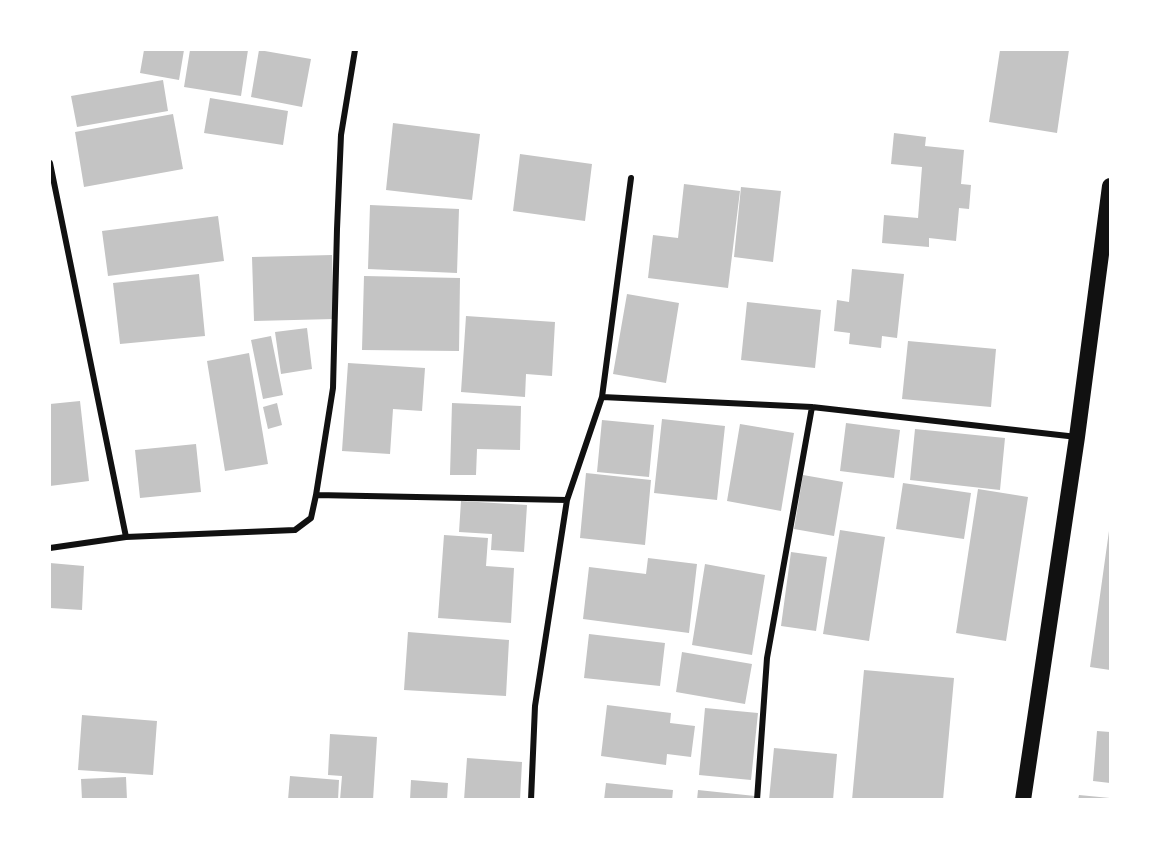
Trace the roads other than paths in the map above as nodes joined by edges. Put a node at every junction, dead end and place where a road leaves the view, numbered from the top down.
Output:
1 (355, 50) edge
2 (50, 163) edge
3 (631, 178) dead end
4 (1110, 186) edge
5 (602, 397) junction
6 (812, 407) junction
7 (1077, 437) junction
8 (316, 495) junction
9 (567, 500) junction
10 (126, 537) junction
11 (50, 548) edge
12 (531, 800) edge
13 (757, 800) edge
14 (1023, 800) edge

1 - 8 street
2 - 10 street
3 - 5 street
4 - 7 highway
5 - 6 street
5 - 9 street
6 - 7 street
6 - 13 street
7 - 14 highway
8 - 9 street
8 - 10 street
9 - 12 street
10 - 11 street

